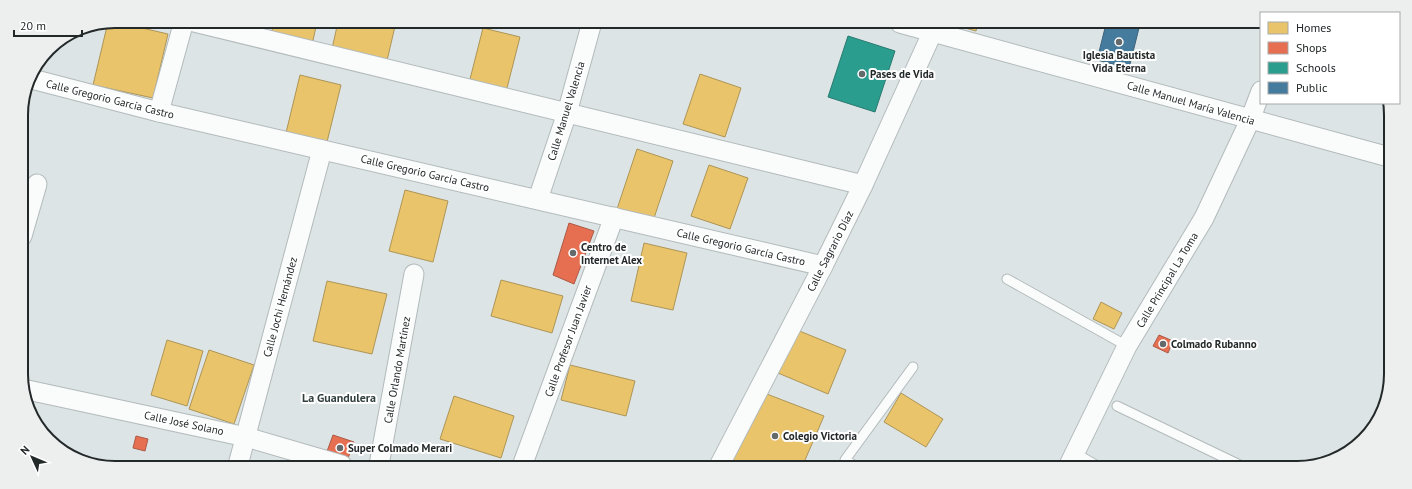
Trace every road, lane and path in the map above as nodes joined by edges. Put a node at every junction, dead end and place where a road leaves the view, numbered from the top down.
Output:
1 (182, 28) edge
2 (219, 28) edge
3 (590, 28) edge
4 (924, 28) edge
5 (933, 30) junction
6 (36, 80) edge
7 (1260, 94) edge
8 (159, 112) junction
9 (567, 113) junction
10 (1250, 120) junction
11 (322, 150) junction
12 (1384, 156) edge
13 (37, 184) dead end
14 (863, 185) junction
15 (538, 199) junction
16 (28, 215) edge
17 (614, 217) junction
18 (823, 266) junction
19 (414, 274) dead end
20 (1006, 279) dead end
21 (1127, 346) junction
22 (913, 367) dead end
23 (30, 390) edge
24 (1117, 406) dead end
25 (246, 437) junction
26 (1071, 460) edge
27 (239, 461) edge
28 (328, 461) edge
29 (380, 461) edge
30 (524, 461) edge
31 (722, 461) edge
32 (843, 461) edge
33 (1232, 461) edge

1 - 8 street
2 - 9 street
3 - 9 street, Calle Manuel Valencia
4 - 5 street, Calle Manuel María Valencia
5 - 10 street, Calle Manuel María Valencia
5 - 14 street, Calle Sagrario Díaz
6 - 8 street, Calle Gregorio García Castro
7 - 10 street, Calle Principal La Toma
8 - 11 street, Calle Gregorio García Castro
9 - 14 street
9 - 15 street, Calle Manuel Valencia
10 - 12 street, Calle Manuel María Valencia
10 - 21 street, Calle Principal La Toma
11 - 15 street, Calle Gregorio García Castro
11 - 25 street, Calle Jochi Hernández
13 - 16 street
14 - 18 street, Calle Sagrario Díaz
15 - 17 street, Calle Gregorio García Castro
17 - 18 street, Calle Gregorio García Castro
17 - 30 street, Calle Profesor Juan Javier
18 - 31 street, Calle Sagrario Díaz
19 - 29 street, Calle Orlando Martínez
20 - 21 lane
21 - 26 street, Calle Principal La Toma
22 - 32 lane
23 - 25 street, Calle José Solano
24 - 33 lane
25 - 27 street, Calle Jochi Hernández
25 - 28 street, Calle José Solano

